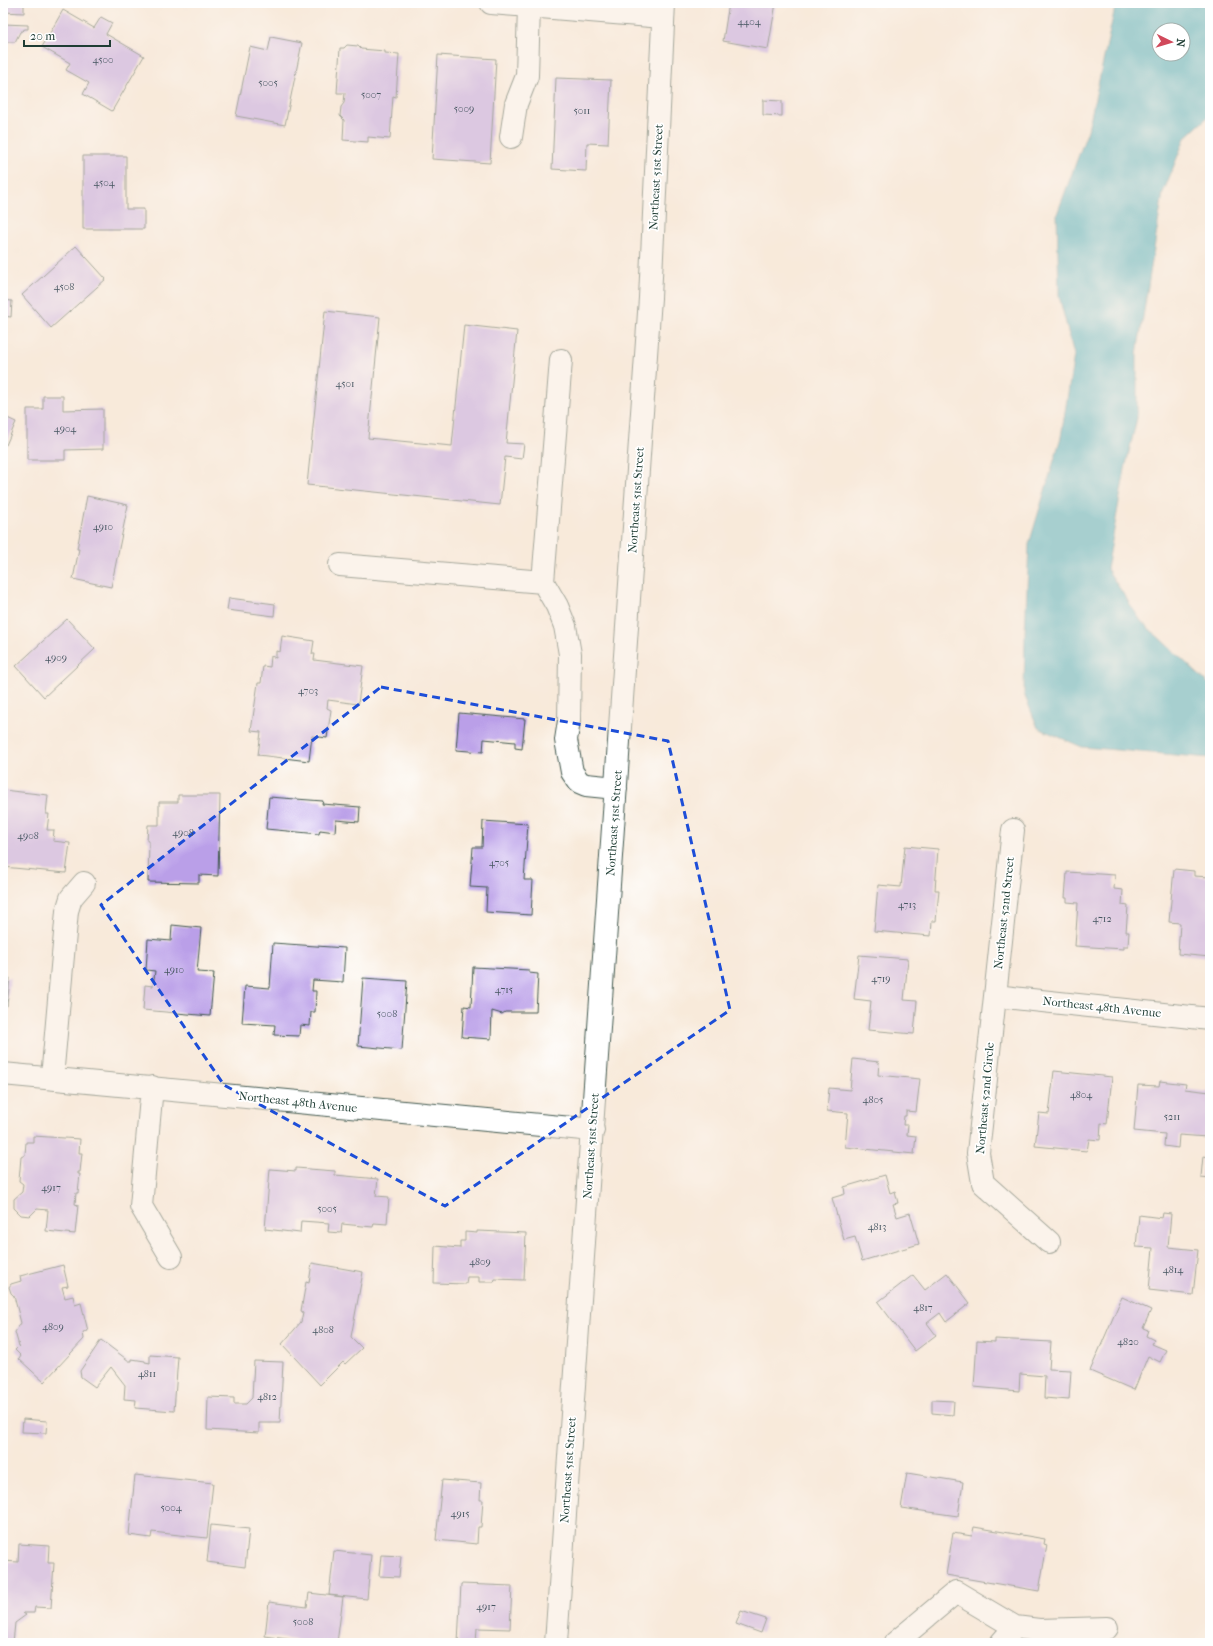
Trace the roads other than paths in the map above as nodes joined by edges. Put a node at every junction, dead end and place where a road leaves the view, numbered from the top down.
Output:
1 (491, 3) edge
2 (529, 6) junction
3 (664, 10) edge
4 (511, 137) dead end
5 (561, 360) dead end
6 (340, 565) dead end
7 (543, 582) junction
8 (616, 788) junction
9 (1013, 830) dead end
10 (84, 883) dead end
11 (995, 996) junction
12 (1210, 1019) edge
13 (3, 1074) edge
14 (52, 1078) junction
15 (152, 1088) junction
16 (593, 1130) junction
17 (1049, 1242) dead end
18 (170, 1257) dead end
19 (1015, 1627) junction
20 (1107, 1628) dead end
21 (556, 1643) edge
22 (895, 1643) edge
23 (1001, 1643) edge

1 - 2 street
2 - 3 street
2 - 4 street
3 - 8 street, Northeast 51st Street
5 - 7 street
6 - 7 street
7 - 8 street
8 - 16 street, Northeast 51st Street
9 - 11 street, Northeast 52nd Street
10 - 14 street
11 - 12 street, Northeast 48th Avenue
11 - 17 street, Northeast 52nd Circle
13 - 14 street, Northeast 48th Avenue
14 - 15 street, Northeast 48th Avenue
15 - 16 street, Northeast 48th Avenue
15 - 18 street
16 - 21 street, Northeast 51st Street
19 - 20 street
19 - 22 street
19 - 23 street

